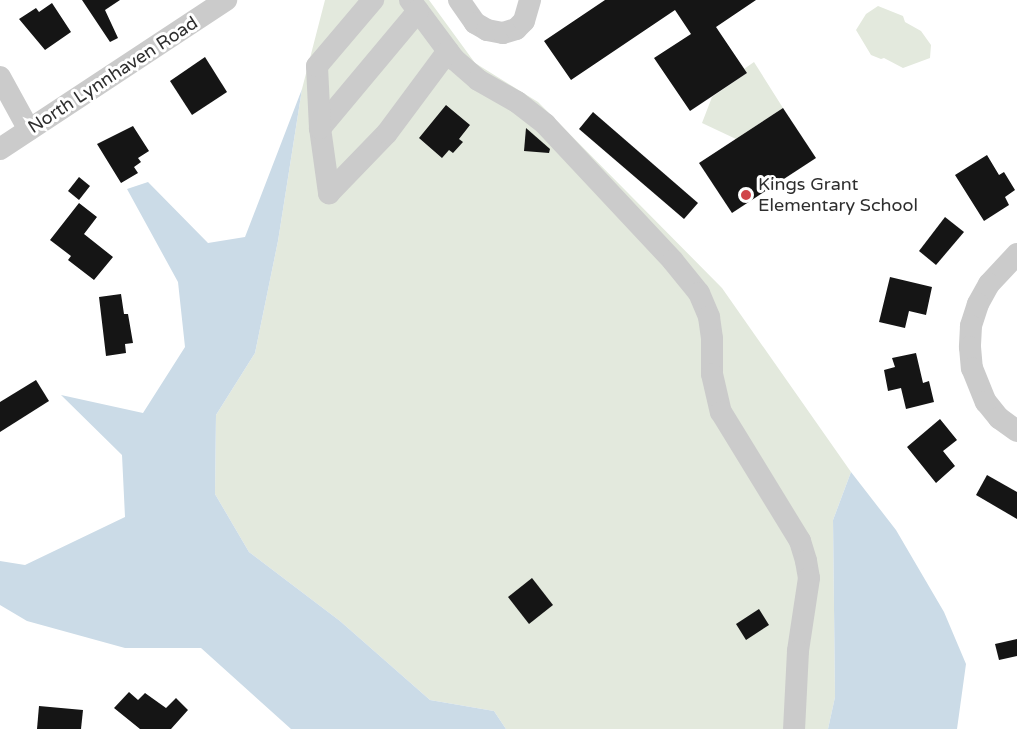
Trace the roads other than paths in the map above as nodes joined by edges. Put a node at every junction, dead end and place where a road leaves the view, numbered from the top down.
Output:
1 (226, 0) edge
2 (373, 0) edge
3 (459, 0) edge
4 (530, 0) edge
5 (414, 5) edge
6 (448, 51) junction
7 (0, 77) edge
8 (320, 128) junction
9 (29, 130) junction
10 (0, 149) edge
11 (1017, 254) edge
12 (1008, 424) edge
13 (794, 729) edge

1 - 9 street, North Lynnhaven Road
2 - 8 street
3 - 4 street
5 - 6 street
5 - 8 street
6 - 8 street
6 - 13 street
7 - 9 street
9 - 10 street, North Lynnhaven Road
11 - 12 street

